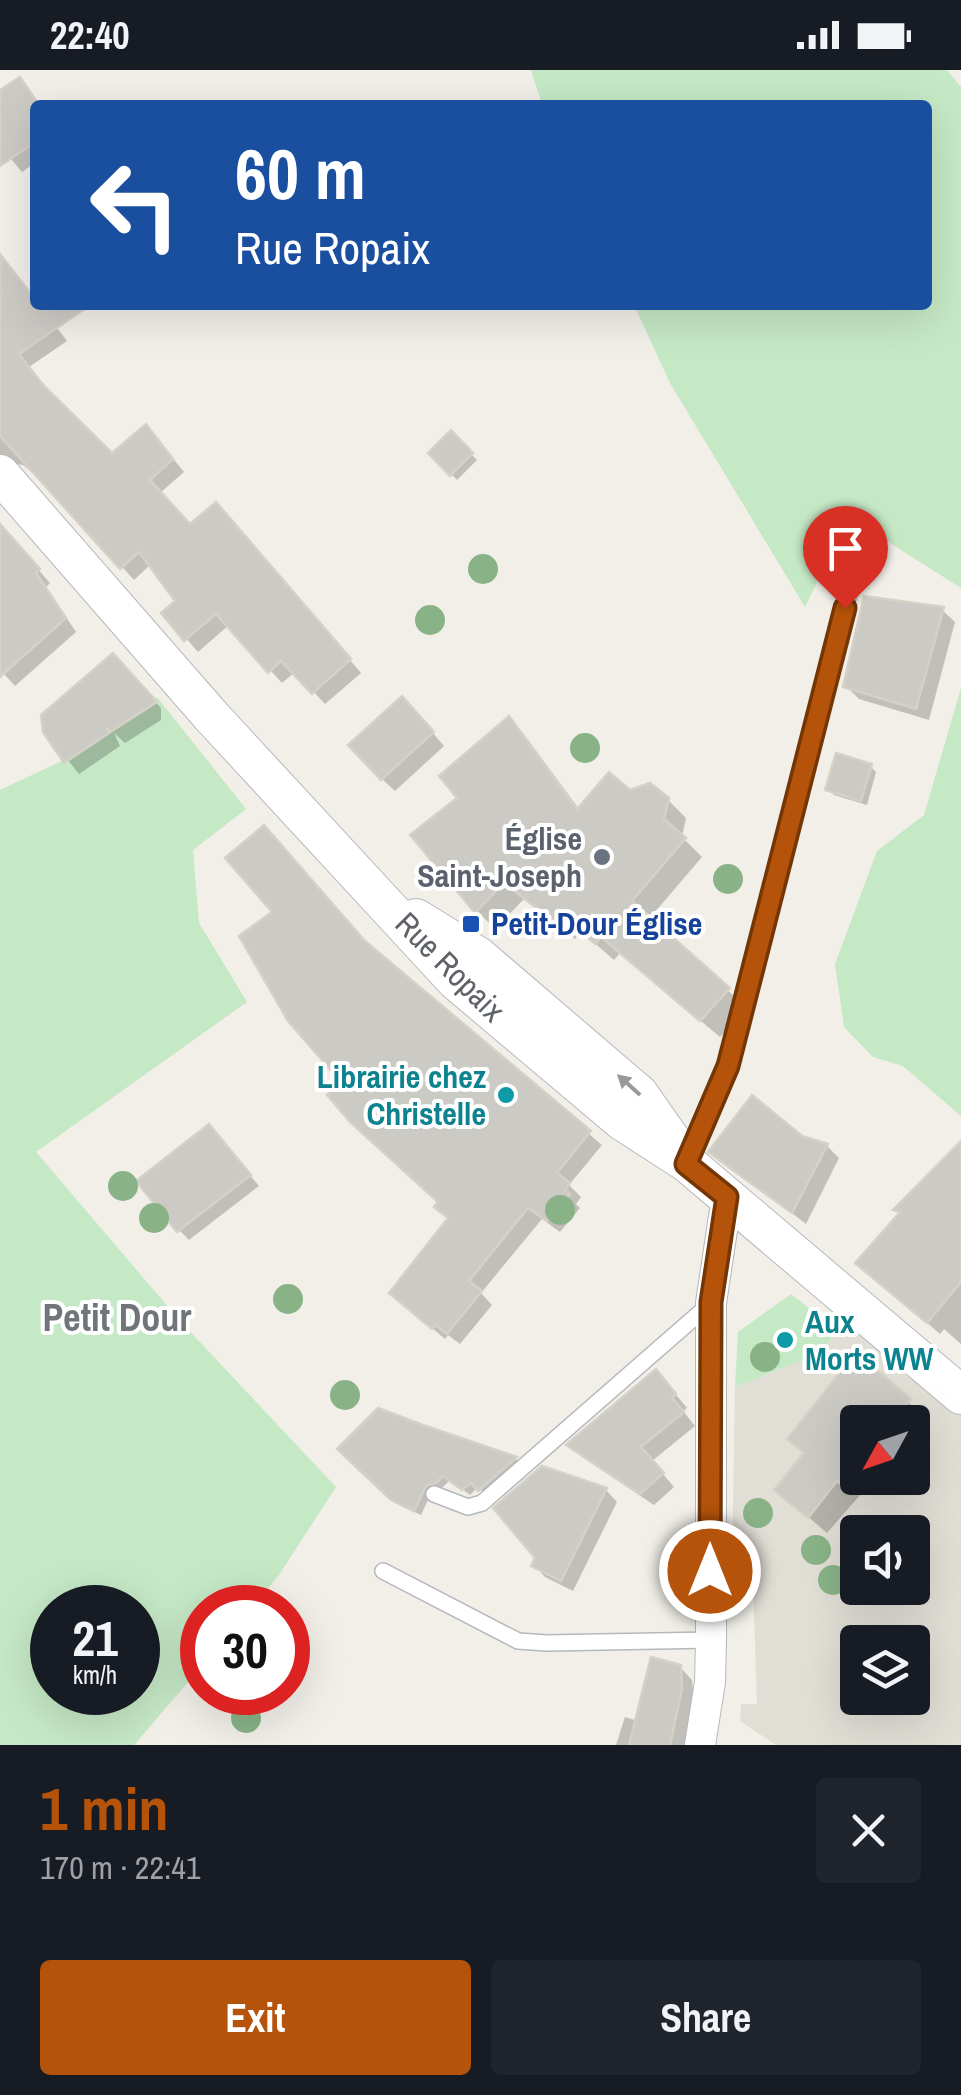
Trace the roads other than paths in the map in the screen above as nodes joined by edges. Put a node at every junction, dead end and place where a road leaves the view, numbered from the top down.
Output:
1 (0, 474) edge
2 (855, 570) dead end
3 (686, 1164) junction
4 (727, 1197) junction
5 (711, 1302) junction
6 (961, 1394) edge
7 (434, 1494) dead end
8 (384, 1571) dead end
9 (711, 1640) junction
10 (700, 1745) edge

1 - 3 street, Rue Ropaix
2 - 3 lane
3 - 4 street, Rue Ropaix
4 - 5 street
4 - 6 street, Rue Ropaix
5 - 7 lane
5 - 9 street
8 - 9 lane
9 - 10 street

